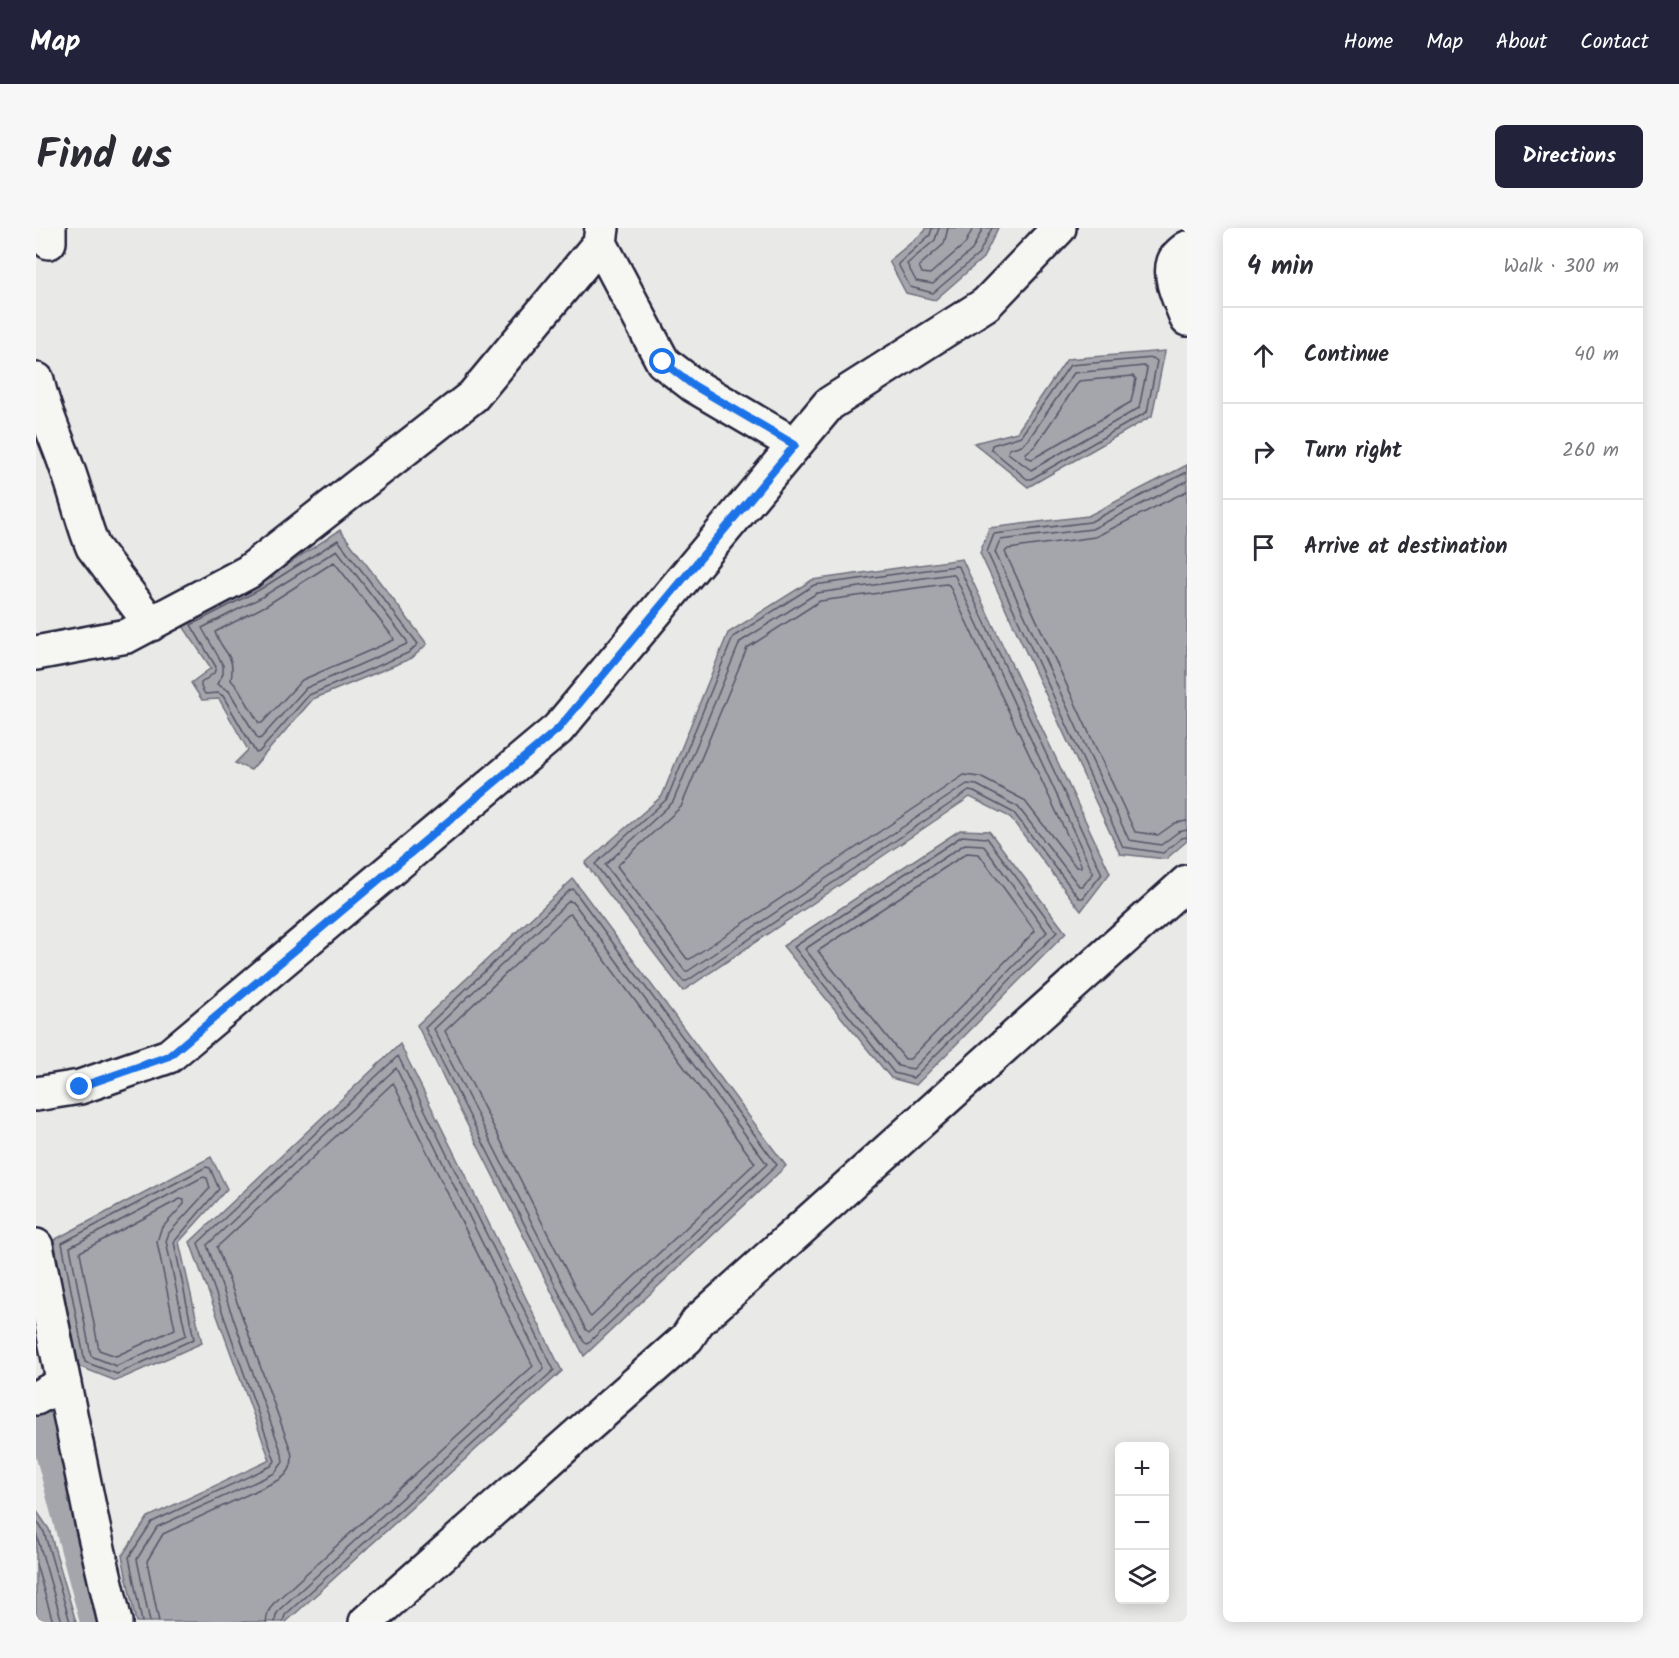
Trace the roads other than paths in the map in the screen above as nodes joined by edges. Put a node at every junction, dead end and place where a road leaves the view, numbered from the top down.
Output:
1 (1059, 228) edge
2 (601, 236) edge
3 (1187, 248) edge
4 (1187, 319) edge
5 (37, 380) edge
6 (795, 445) junction
7 (151, 624) junction
8 (36, 653) edge
9 (1187, 882) edge
10 (36, 1094) edge
11 (36, 1246) edge
12 (50, 1391) edge
13 (115, 1622) edge
14 (366, 1622) edge

1 - 6 street
2 - 6 street
2 - 7 street
3 - 4 street
5 - 7 street
6 - 10 street
7 - 8 street
9 - 14 street
11 - 12 street
12 - 13 street

